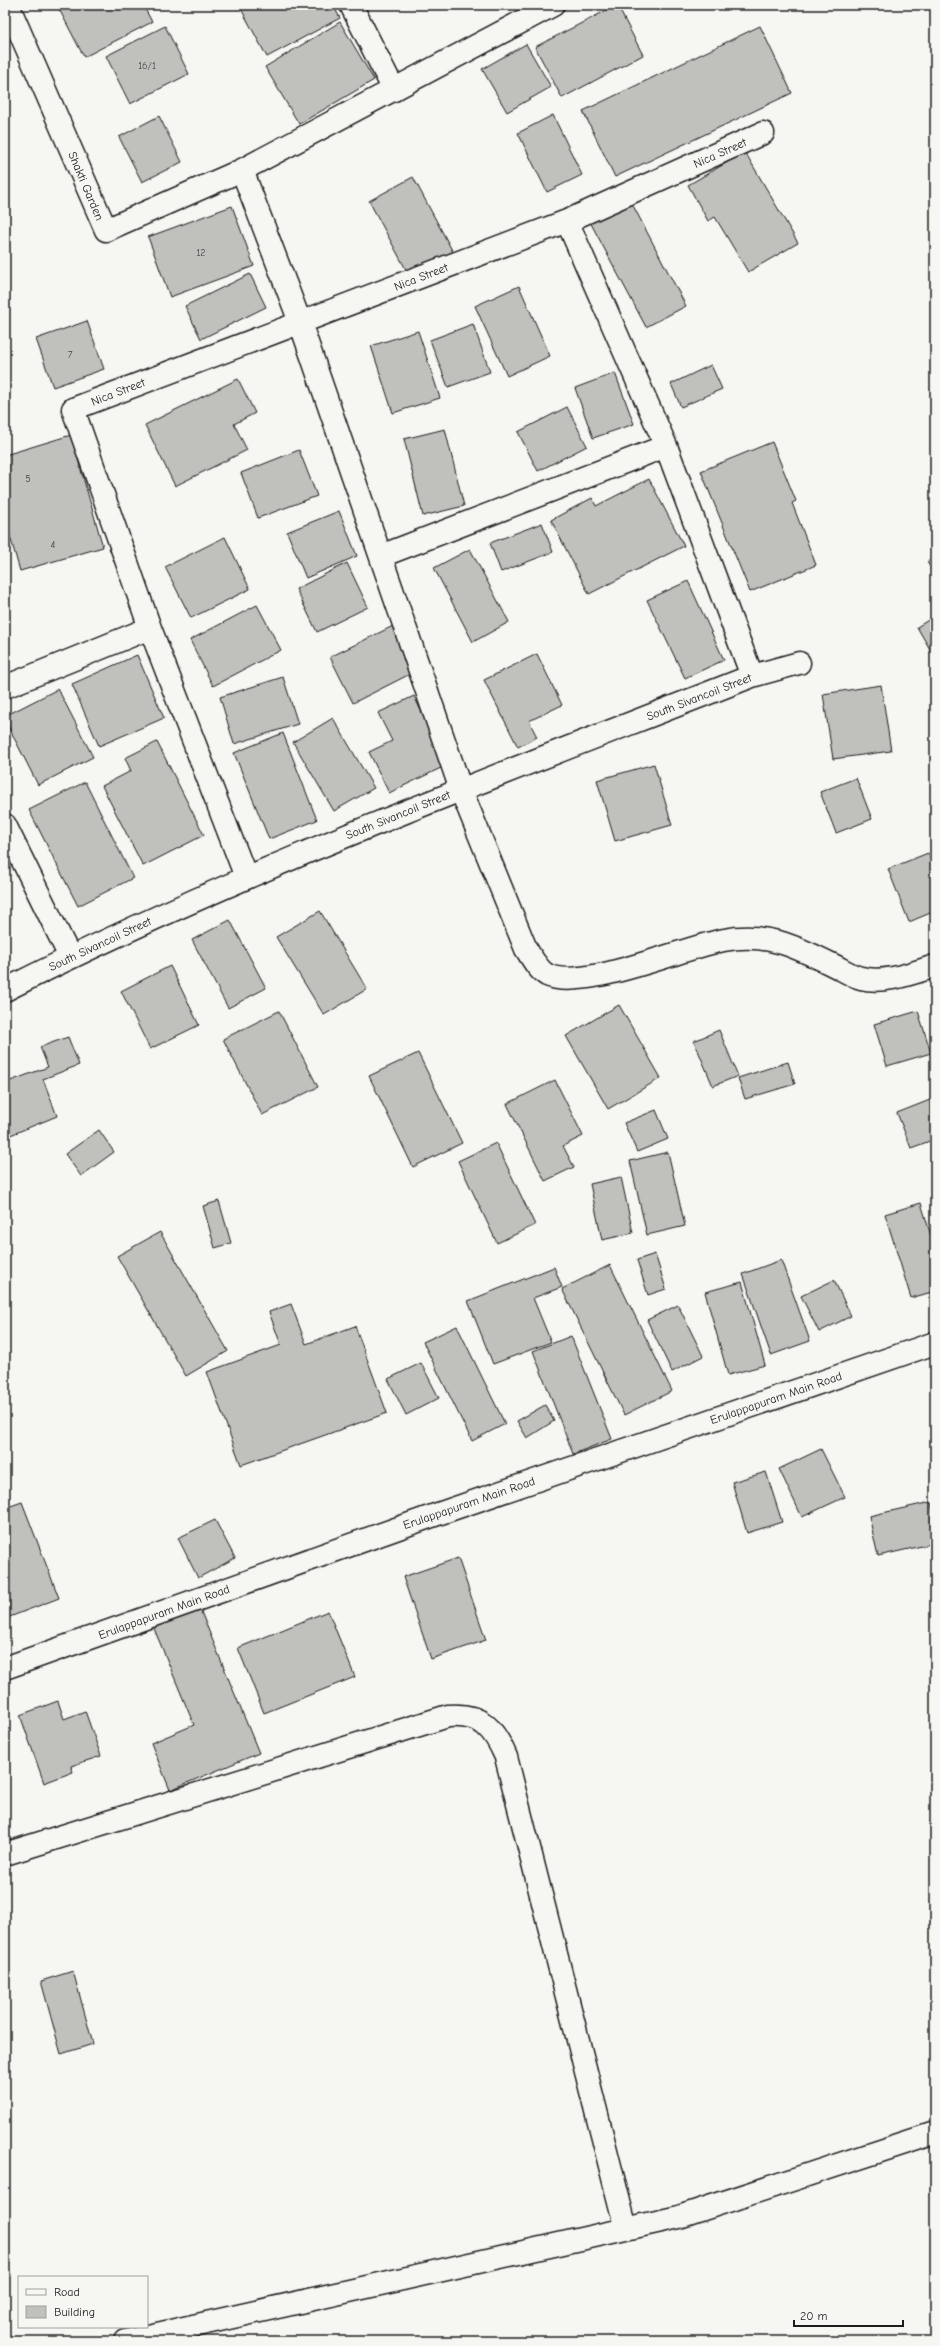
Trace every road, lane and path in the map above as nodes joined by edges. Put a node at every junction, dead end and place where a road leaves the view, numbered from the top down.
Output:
1 (8, 5) edge
2 (351, 5) edge
3 (554, 5) edge
4 (394, 90) junction
5 (763, 133) dead end
6 (242, 170) junction
7 (568, 222) junction
8 (300, 322) junction
9 (666, 446) junction
10 (381, 556) junction
11 (150, 628) junction
12 (799, 662) dead end
13 (752, 676) junction
14 (5, 686) edge
15 (461, 790) junction
16 (5, 825) edge
17 (246, 877) junction
18 (70, 957) junction
19 (935, 966) edge
20 (5, 990) edge
21 (935, 1343) edge
22 (5, 1668) edge
23 (5, 1854) edge
24 (935, 2133) edge
25 (626, 2229) junction
26 (126, 2341) edge

1 - 6 street, Shakti Garden
2 - 4 street
3 - 4 street
4 - 6 street
5 - 7 street, Nica Street
6 - 8 street
7 - 8 street, Nica Street
7 - 9 street
8 - 10 street
8 - 11 street, Nica Street
9 - 10 street
9 - 13 street
10 - 15 street
11 - 14 street
11 - 17 street
12 - 13 street, South Sivancoil Street
13 - 15 street, South Sivancoil Street
15 - 17 street, South Sivancoil Street
15 - 19 street
16 - 18 street
17 - 18 street, South Sivancoil Street
18 - 20 street, South Sivancoil Street
21 - 22 street, Erulappapuram Main Road
23 - 25 street
24 - 25 street
25 - 26 street

